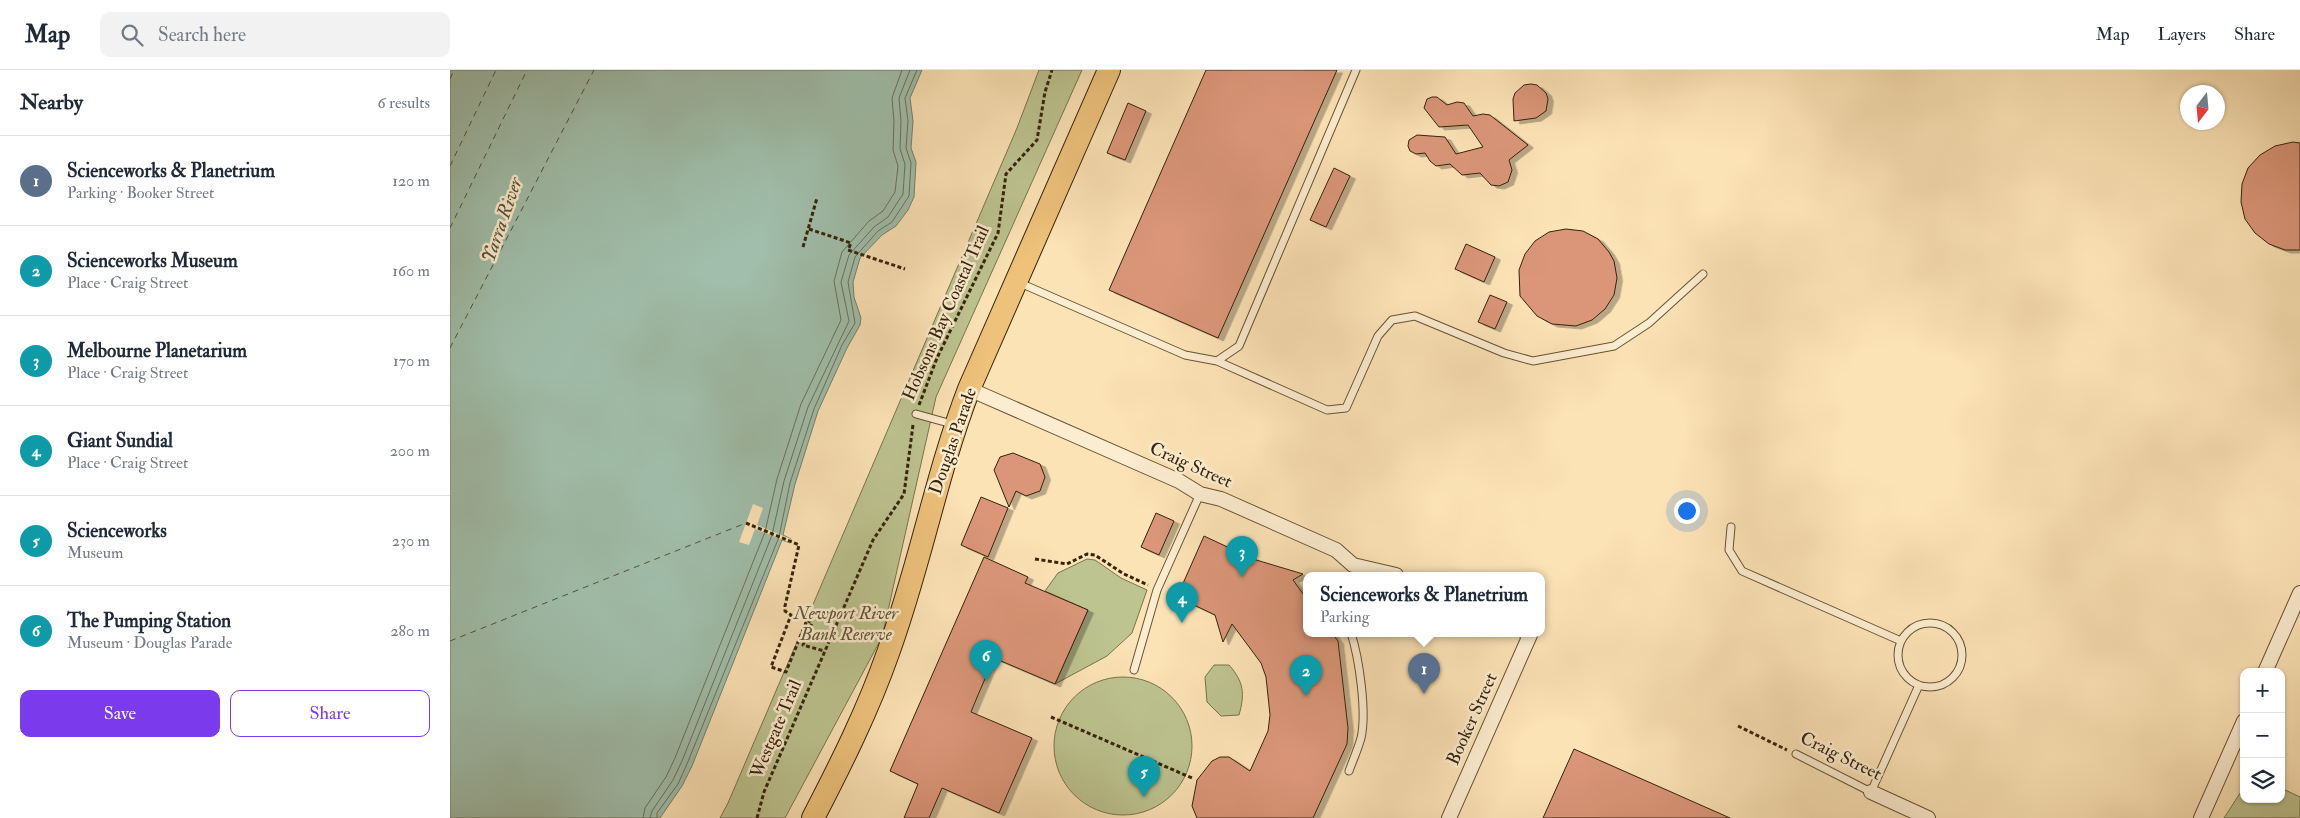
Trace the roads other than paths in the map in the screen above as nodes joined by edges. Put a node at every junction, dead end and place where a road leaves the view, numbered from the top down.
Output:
1 (1109, 70) edge
2 (1356, 70) edge
3 (1703, 274) dead end
4 (1017, 282) junction
5 (1217, 361) junction
6 (969, 388) junction
7 (916, 414) road end
8 (955, 425) junction
9 (1200, 494) junction
10 (1731, 527) dead end
11 (1352, 570) edge
12 (1370, 572) edge
13 (2300, 593) edge
14 (1352, 637) edge
15 (1527, 637) edge
16 (1901, 641) junction
17 (2267, 668) edge
18 (1134, 670) dead end
19 (1918, 684) junction
20 (2240, 730) edge
21 (1796, 754) road end
22 (1349, 771) dead end
23 (1871, 792) junction
24 (813, 818) edge
25 (1449, 818) edge
26 (1928, 818) edge
27 (2201, 818) edge

1 - 4 main road, Douglas Parade
2 - 5 lane
3 - 5 lane
4 - 5 lane
4 - 6 main road, Douglas Parade
6 - 8 main road, Douglas Parade
6 - 9 street, Craig Street
7 - 8 lane
8 - 24 main road, Douglas Parade
9 - 11 street, Craig Street
9 - 18 lane
10 - 16 lane
11 - 12 street, Craig Street
13 - 17 street
14 - 22 lane
15 - 25 street, Booker Street
16 - 19 lane
16 - 19 lane
19 - 23 lane
20 - 27 street
21 - 23 lane, Craig Street
23 - 26 street, Craig Street

